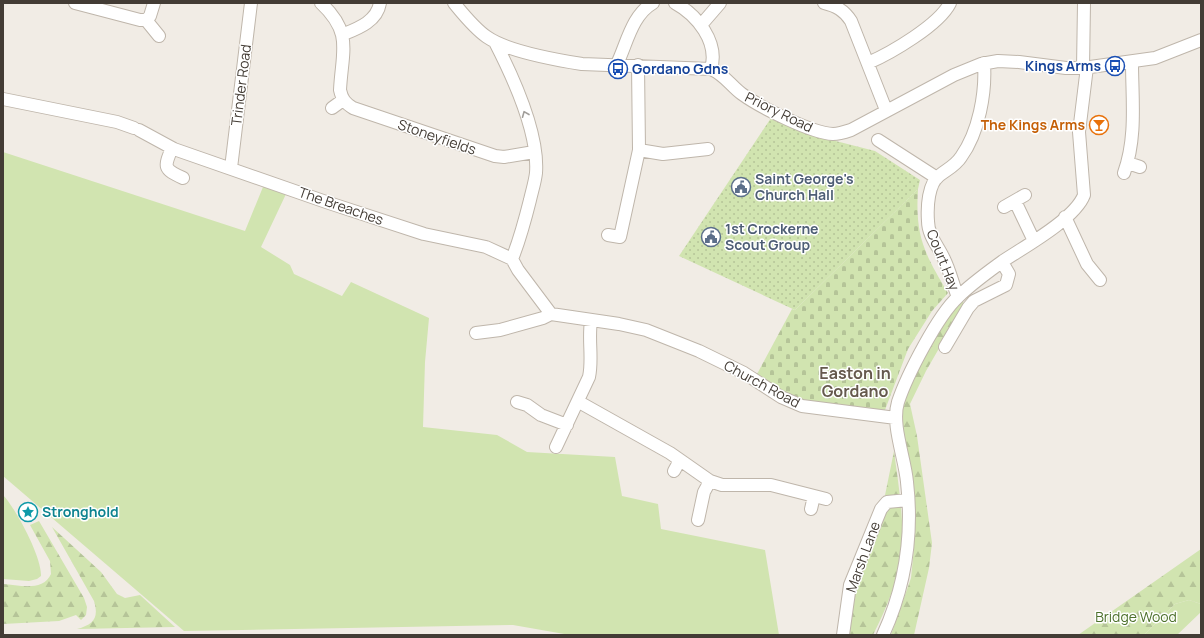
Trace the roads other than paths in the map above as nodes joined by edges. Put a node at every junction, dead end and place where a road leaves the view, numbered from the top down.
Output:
1 (75, 3) edge
2 (154, 3) edge
3 (251, 3) edge
4 (321, 3) edge
5 (380, 3) edge
6 (454, 3) edge
7 (653, 3) edge
8 (675, 3) edge
9 (720, 3) edge
10 (824, 3) edge
11 (950, 3) edge
12 (1084, 3) edge
13 (146, 20) junction
14 (701, 25) junction
15 (344, 34) junction
16 (159, 36) dead end
17 (1201, 40) edge
18 (495, 42) junction
19 (1132, 62) junction
20 (868, 63) junction
21 (618, 64) junction
22 (638, 64) junction
23 (984, 64) junction
24 (1085, 68) junction
25 (712, 69) junction
26 (3, 99) edge
27 (343, 100) junction
28 (332, 108) dead end
29 (886, 110) junction
30 (878, 140) dead end
31 (172, 148) junction
32 (638, 150) junction
33 (534, 152) junction
34 (703, 153) dead end
35 (232, 168) junction
36 (1140, 168) dead end
37 (183, 178) dead end
38 (937, 178) junction
39 (1015, 201) dead end
40 (1065, 218) junction
41 (619, 239) dead end
42 (1034, 240) junction
43 (512, 259) junction
44 (1002, 262) junction
45 (1100, 280) dead end
46 (958, 297) junction
47 (551, 314) junction
48 (591, 321) junction
49 (476, 333) dead end
50 (950, 345) dead end
51 (517, 402) dead end
52 (578, 402) junction
53 (896, 418) junction
54 (567, 426) junction
55 (556, 447) dead end
56 (680, 460) junction
57 (674, 471) dead end
58 (710, 481) junction
59 (814, 496) junction
60 (826, 499) dead end
61 (908, 500) junction
62 (811, 509) dead end
63 (698, 520) dead end
64 (843, 635) edge
65 (883, 635) edge

1 - 13 street
2 - 13 street
3 - 35 street, Trinder Road
4 - 15 street
5 - 15 street
6 - 18 street
7 - 21 street
8 - 14 street
9 - 14 street
10 - 20 street
11 - 20 street
12 - 24 street
13 - 16 street
14 - 25 street
15 - 27 street
17 - 19 street, Priory Road
18 - 21 street
33 -> 18 street
19 - 24 street, Priory Road
19 - 36 street
20 - 29 street
21 - 22 street
22 - 25 street
22 - 32 street
23 - 24 street, Priory Road
23 - 29 street, Priory Road
23 - 38 street
24 - 40 street
25 - 29 street, Priory Road
26 - 31 street, The Breaches
27 - 28 street
27 - 33 street, Stoneyfields
30 - 38 street
31 - 35 street, The Breaches
31 - 37 street
32 - 34 street
32 - 41 street
33 - 43 street
35 - 43 street, The Breaches
38 - 46 street, Court Hay
39 - 42 street
40 - 42 street
40 - 45 street
42 - 44 street
43 - 47 street
44 - 46 street
44 - 50 street
46 - 53 street
47 - 48 street, Church Road
47 - 49 street
48 - 52 street
48 - 53 street, Church Road
51 - 54 street
52 - 54 street
52 - 56 street
53 - 61 street
54 - 55 street
56 - 57 street
56 - 58 street
58 - 59 street
58 - 63 street
59 - 60 street
59 - 62 street
61 - 64 street, Marsh Lane
61 - 65 street

